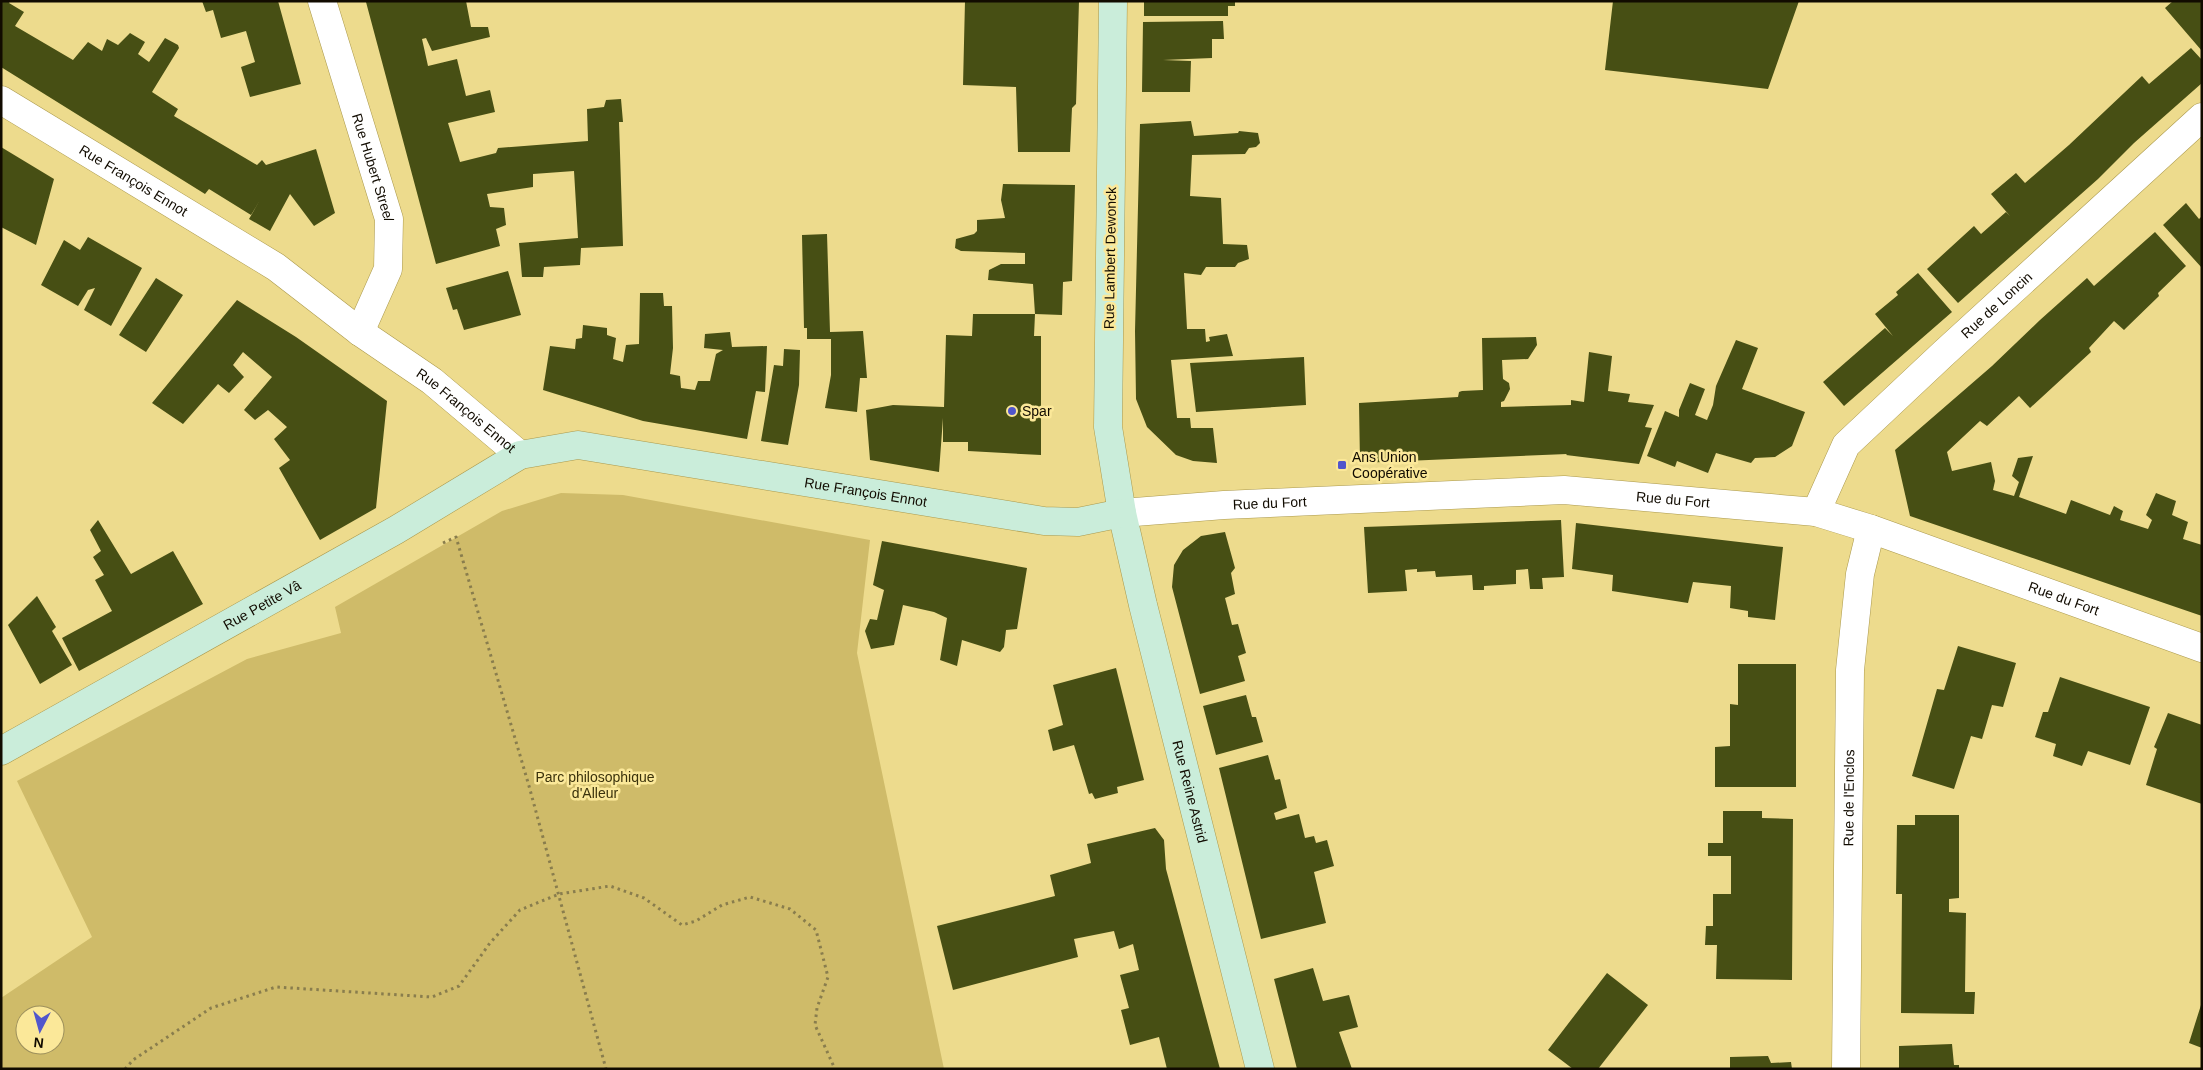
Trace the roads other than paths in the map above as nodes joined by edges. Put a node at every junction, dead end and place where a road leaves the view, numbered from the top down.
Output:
1 (322, 1) edge
2 (1113, 1) edge
3 (1, 100) edge
4 (2202, 117) edge
5 (360, 332) junction
6 (520, 455) junction
7 (1816, 512) junction
8 (1122, 513) junction
9 (1871, 530) junction
10 (2202, 648) edge
11 (1, 751) edge
12 (1260, 1069) edge
13 (1846, 1069) edge

1 - 5 street, Rue Hubert Streel
2 - 8 street, Rue Lambert Dewonck
3 - 5 street, Rue François Ennot
4 - 7 street, Rue de Loncin
5 - 6 street, Rue François Ennot
6 - 8 street, Rue François Ennot
6 - 11 street, Rue Petite Vâ
7 - 8 street, Rue du Fort
7 - 9 street, Rue du Fort
8 - 12 street, Rue Reine Astrid
9 - 10 street, Rue du Fort
9 - 13 street, Rue de l'Enclos

